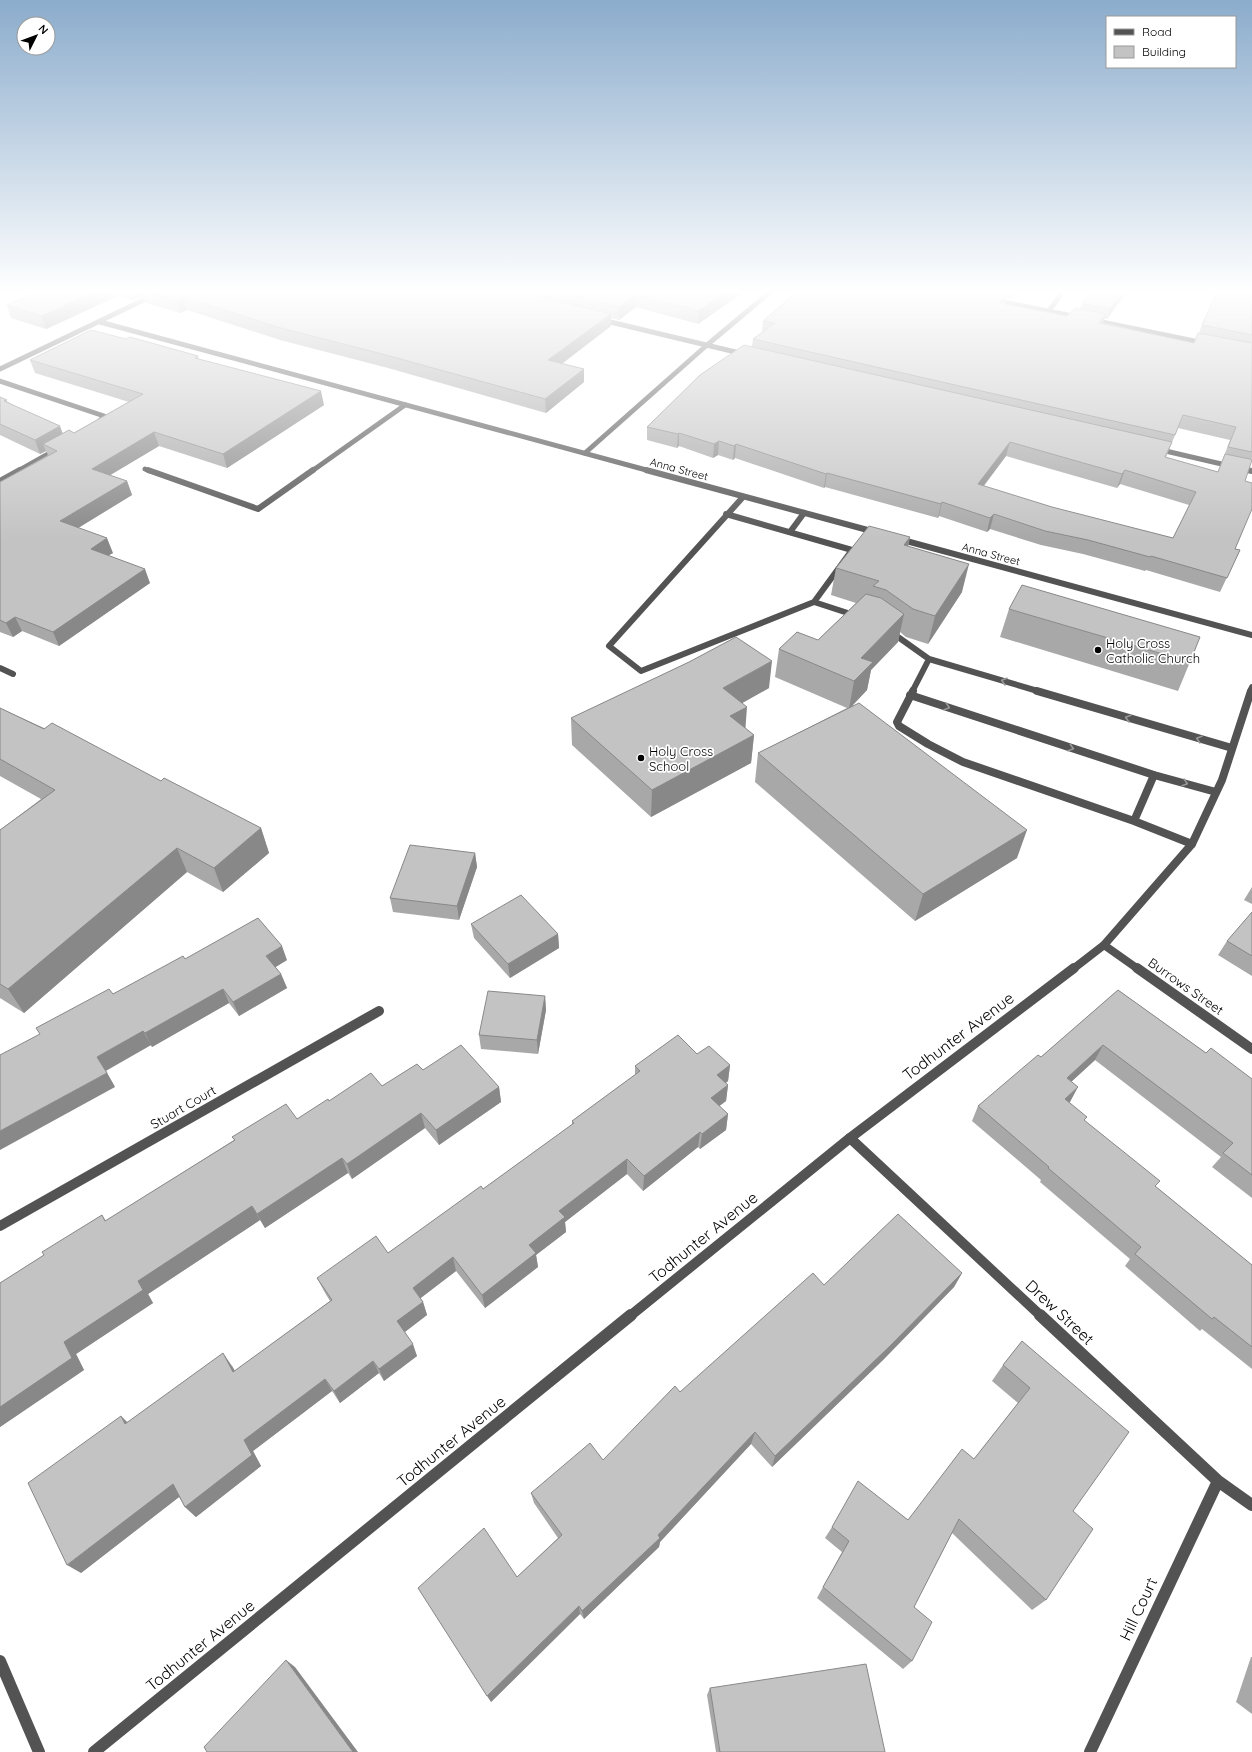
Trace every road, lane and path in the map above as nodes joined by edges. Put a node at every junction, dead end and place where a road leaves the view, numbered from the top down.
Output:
1 (300, 376) edge
2 (673, 376) edge
3 (0, 381) edge
4 (405, 404) junction
5 (94, 428) edge
6 (60, 447) edge
7 (1151, 448) edge
8 (585, 454) junction
9 (146, 469) dead end
10 (1252, 471) edge
11 (0, 481) edge
12 (743, 496) junction
13 (804, 513) junction
14 (726, 514) junction
15 (790, 532) junction
16 (880, 534) edge
17 (895, 538) edge
18 (814, 602) junction
19 (864, 618) edge
20 (884, 627) edge
21 (1252, 635) edge
22 (928, 659) junction
23 (0, 668) edge
24 (13, 674) dead end
25 (1252, 687) edge
26 (910, 695) junction
27 (1232, 748) junction
28 (1154, 775) junction
29 (1216, 792) junction
30 (1134, 821) junction
31 (1192, 844) junction
32 (1104, 945) junction
33 (379, 1011) dead end
34 (1252, 1049) edge
35 (850, 1138) junction
36 (0, 1226) edge
37 (1218, 1481) junction
38 (1252, 1505) edge
39 (0, 1660) edge
40 (39, 1752) edge
41 (94, 1752) edge
42 (1090, 1752) edge

1 - 4 street, Anna Street
2 - 8 street
3 - 5 street
4 - 8 street, Anna Street
4 - 9 street
6 - 11 street
7 - 10 street
8 - 12 street, Anna Street
12 - 13 street, Anna Street
12 - 14 street
13 - 15 street
13 - 16 street, Anna Street
14 - 15 street
14 - 18 street
15 - 18 street
17 - 21 street, Anna Street
18 - 19 street
20 - 22 street
22 - 26 street
27 -> 22 street
23 - 24 street
25 - 27 street, Todhunter Avenue
26 -> 28 street
26 - 30 street
27 - 29 street, Todhunter Avenue
28 -> 29 street
28 - 30 street
29 - 31 street, Todhunter Avenue
30 - 31 street
31 - 32 street, Todhunter Avenue
32 - 34 street, Burrows Street
32 - 35 street, Todhunter Avenue
33 - 36 street, Stuart Court
35 - 37 street, Drew Street
35 - 41 street, Todhunter Avenue
37 - 38 street, Drew Street
37 - 42 street, Hill Court
39 - 40 street

